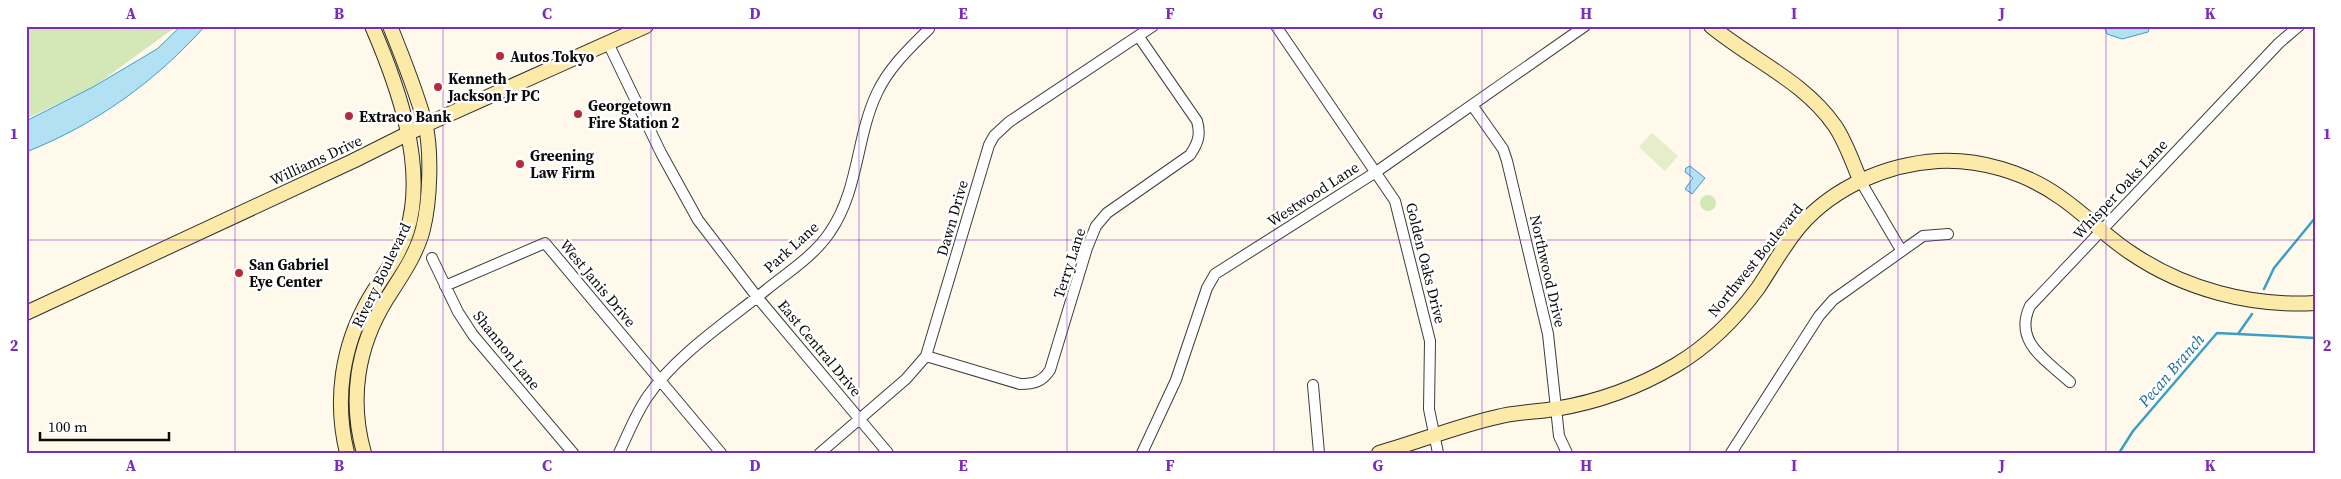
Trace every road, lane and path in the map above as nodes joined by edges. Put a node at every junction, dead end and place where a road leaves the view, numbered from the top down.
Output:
1 (372, 26) edge
2 (390, 26) edge
3 (646, 26) edge
4 (1153, 26) edge
5 (1276, 26) edge
6 (1585, 26) edge
7 (1711, 26) edge
8 (2299, 26) edge
9 (929, 29) dead end
10 (1139, 36) junction
11 (608, 43) junction
12 (1472, 105) junction
13 (425, 125) junction
14 (409, 134) junction
15 (1376, 172) junction
16 (1861, 182) junction
17 (2100, 232) junction
18 (1948, 234) dead end
19 (1901, 250) junction
20 (432, 258) dead end
21 (445, 286) junction
22 (757, 297) junction
23 (2315, 304) edge
24 (26, 313) edge
25 (926, 356) junction
26 (661, 380) junction
27 (2070, 382) dead end
28 (1314, 386) dead end
29 (1556, 409) junction
30 (860, 419) junction
31 (1434, 437) junction
32 (347, 453) edge
33 (364, 453) edge
34 (573, 453) edge
35 (618, 453) edge
36 (721, 453) edge
37 (820, 453) edge
38 (888, 453) edge
39 (1142, 453) edge
40 (1319, 453) edge
41 (1379, 453) edge
42 (1438, 453) edge
43 (1568, 453) edge
44 (1731, 453) edge

1 - 14 street, Rivery Boulevard
2 - 13 street, Rivery Boulevard
3 - 11 street, Williams Drive
4 - 10 street, Dawn Drive
5 - 15 street, Golden Oaks Drive
6 - 12 street, Westwood Lane
7 - 16 street
8 - 17 street, Whisper Oaks Lane
9 - 22 street, Park Lane
10 - 25 street, Dawn Drive
10 - 25 street, Terry Lane
11 - 13 street, Williams Drive
11 - 22 street, East Central Drive
12 - 15 street, Westwood Lane
12 - 29 street, Northwood Drive
13 - 14 street, Williams Drive
13 - 33 street, Rivery Boulevard
14 - 24 street, Williams Drive
14 - 32 street, Rivery Boulevard
15 - 31 street, Golden Oaks Drive
15 - 39 street, Westwood Lane
16 - 17 street, Northwest Boulevard
16 - 19 street
16 - 29 street, Northwest Boulevard
17 - 23 street, Northwest Boulevard
17 - 27 street, Whisper Oaks Lane
18 - 19 street
19 - 44 street
20 - 21 street, Shannon Lane
21 - 26 street, West Janis Drive
21 - 34 street, Shannon Lane
22 - 26 street, Park Lane
22 - 30 street, East Central Drive
25 - 30 street, Dawn Drive
26 - 35 street, Park Lane
26 - 36 street
28 - 40 street
29 - 31 street, Northwest Boulevard
29 - 43 street, Northwood Drive
30 - 37 street, Dawn Drive
30 - 38 street, East Central Drive
31 - 41 street, Northwest Boulevard
31 - 42 street, Golden Oaks Drive

